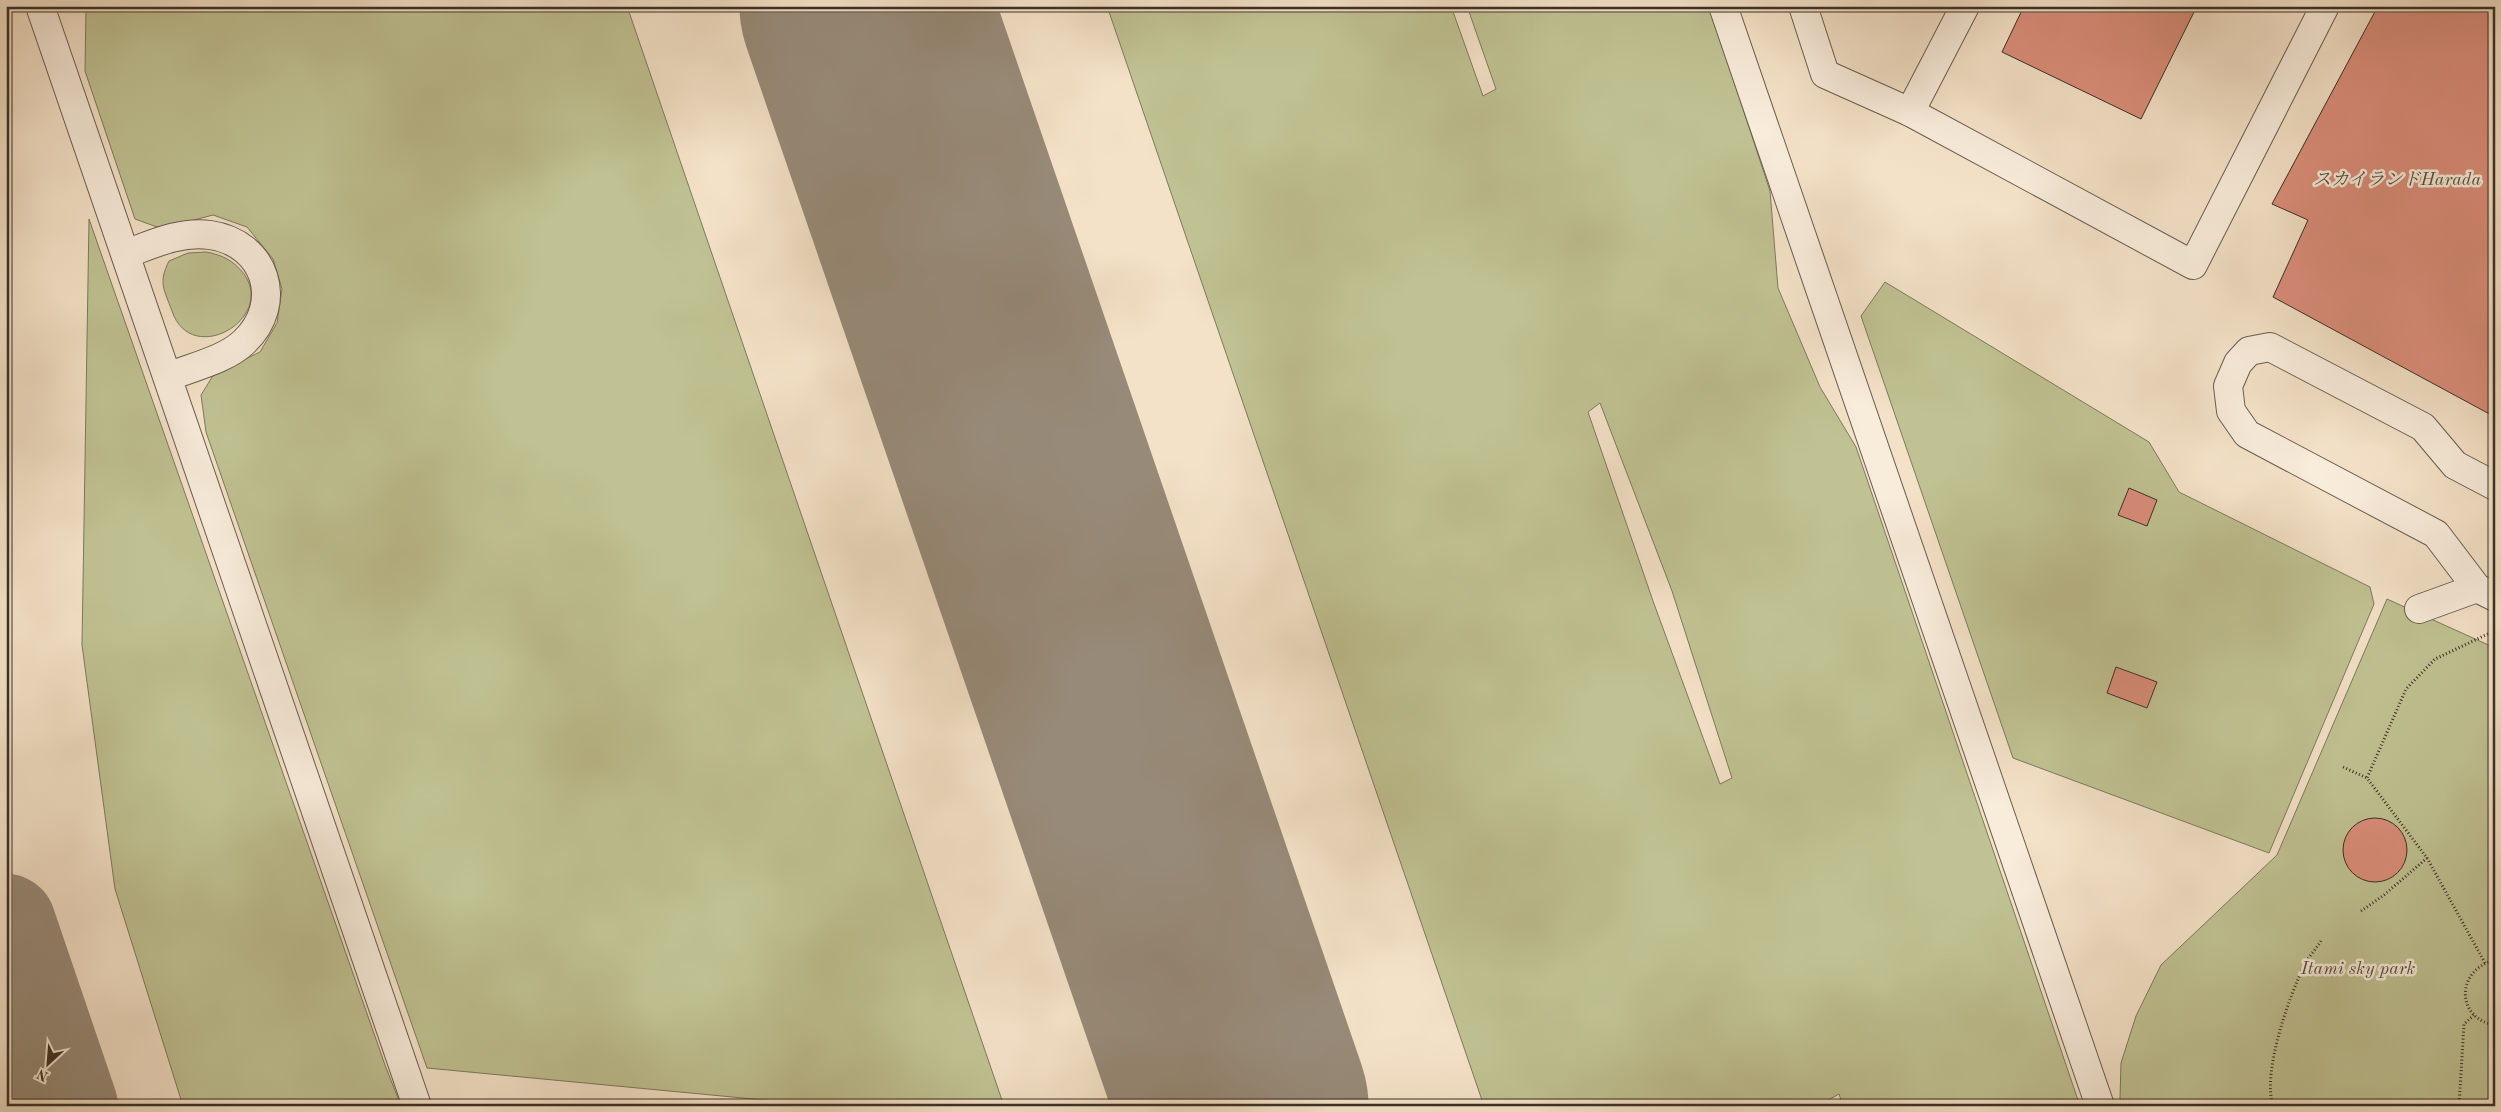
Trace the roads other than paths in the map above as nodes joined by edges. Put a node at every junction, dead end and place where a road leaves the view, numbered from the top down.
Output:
1 (40, 6) edge
2 (1723, 6) edge
3 (1803, 6) edge
4 (1965, 6) edge
5 (2325, 6) edge
6 (1910, 112) junction
7 (126, 254) junction
8 (168, 377) junction
9 (2495, 486) edge
10 (2486, 592) edge
11 (2419, 609) dead end
12 (417, 1106) edge
13 (2100, 1106) edge

1 - 7 street
2 - 13 street
3 - 6 street
4 - 6 street
5 - 6 street
7 - 8 street
7 - 8 street
8 - 12 street
9 - 10 street
10 - 11 street

